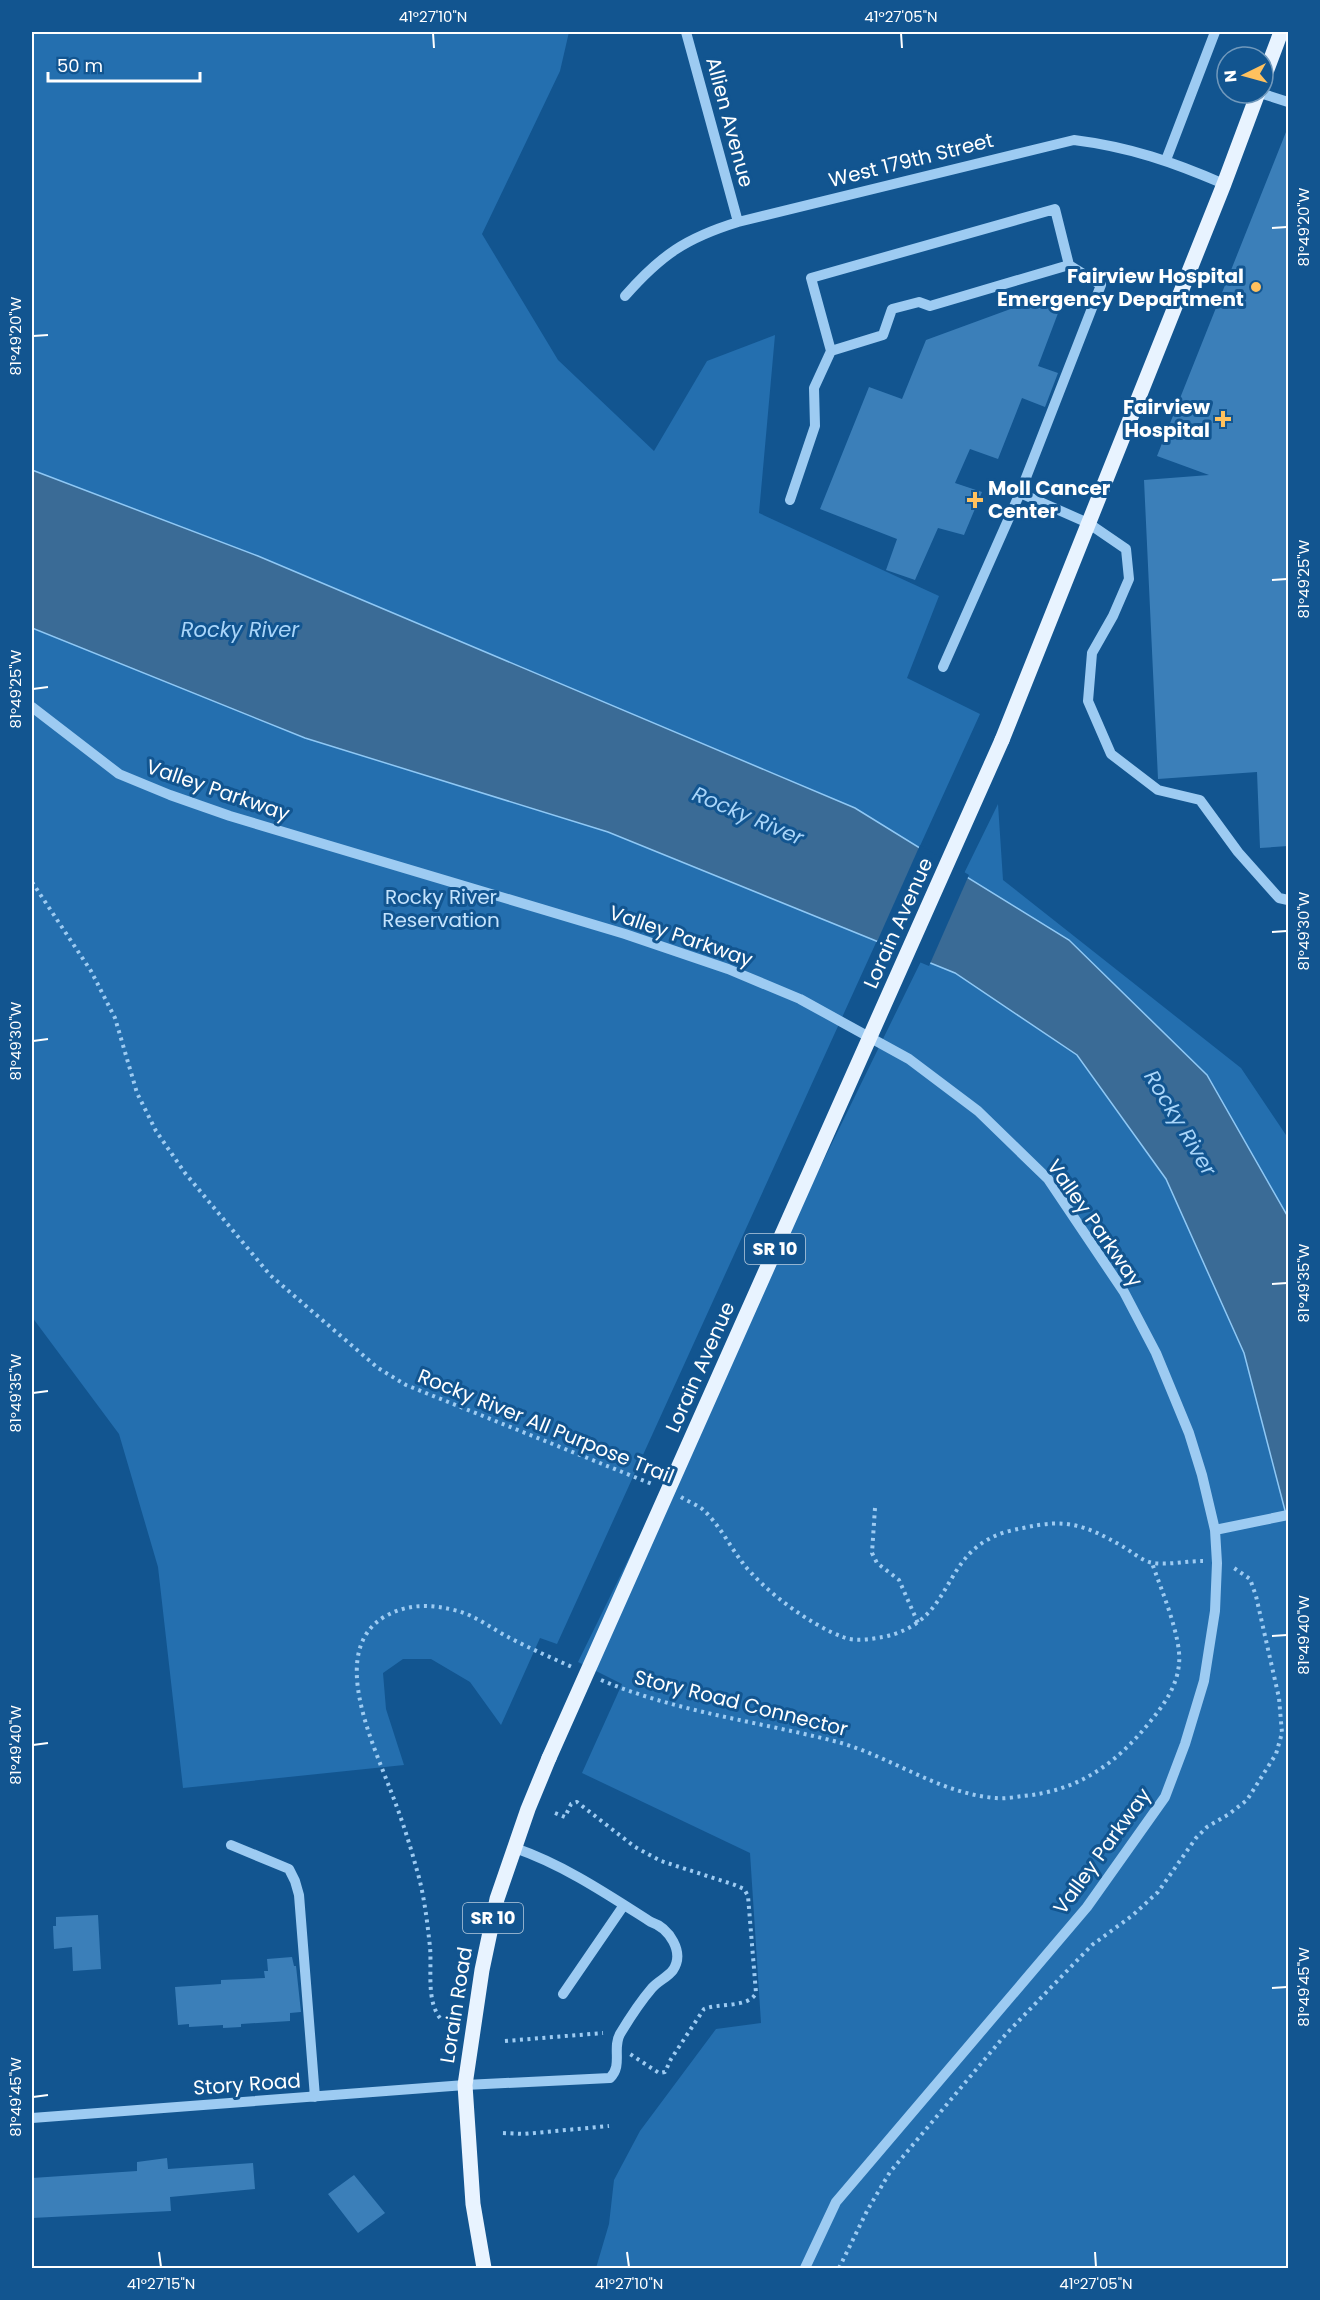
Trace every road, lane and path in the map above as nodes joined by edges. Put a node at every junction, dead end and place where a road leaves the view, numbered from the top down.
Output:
1 (686, 32) edge
2 (1215, 32) edge
3 (1281, 32) edge
4 (1275, 48) edge
5 (1254, 105) edge
6 (1166, 160) junction
7 (1224, 184) junction
8 (738, 222) junction
9 (1070, 265) junction
10 (625, 296) dead end
11 (831, 351) junction
12 (1020, 493) junction
13 (790, 500) dead end
14 (1088, 523) junction
15 (943, 667) dead end
16 (32, 707) edge
17 (32, 882) edge
18 (1288, 900) edge
19 (657, 1486) dead end
20 (678, 1496) dead end
21 (875, 1508) dead end
22 (1288, 1515) edge
23 (1215, 1530) junction
24 (1202, 1561) dead end
25 (1152, 1563) junction
26 (1231, 1566) dead end
27 (918, 1623) junction
28 (574, 1668) dead end
29 (594, 1677) dead end
30 (549, 1758) joint
31 (555, 1813) dead end
32 (565, 1817) dead end
33 (231, 1845) dead end
34 (515, 1848) junction
35 (624, 1905) junction
36 (563, 1994) dead end
37 (440, 2018) dead end
38 (603, 2033) dead end
39 (505, 2042) dead end
40 (465, 2085) junction
41 (315, 2097) junction
42 (32, 2118) edge
43 (609, 2126) dead end
44 (504, 2133) dead end
45 (484, 2268) edge
46 (806, 2268) edge
47 (839, 2268) edge

1 - 8 street, Allien Avenue
2 - 6 street
3 - 4 main road
5 - 7 main road, Lorain Avenue / SR 10
6 - 7 street, West 179th Street
6 - 8 street, West 179th Street
7 - 14 main road, Lorain Avenue / SR 10
8 - 10 street, West 179th Street
9 - 11 street
9 - 11 street
9 - 12 street
11 - 13 street
12 - 14 street
12 - 15 street
14 - 18 street
14 - 30 main road, Lorain Avenue / SR 10, bridge
16 - 23 street, Valley Parkway
17 - 19 path, Rocky River All Purpose Trail
20 - 27 path, Rocky River All Purpose Trail
21 - 27 path
22 - 23 street
23 - 46 street, Valley Parkway
24 - 25 path
25 - 27 path, Rocky River All Purpose Trail
25 - 29 path, Story Road Connector
26 - 47 path
28 - 37 path
30 - 34 main road, Lorain Road / SR 10
31 - 32 path
33 - 41 street
34 - 35 street
34 - 40 main road, Lorain Road / SR 10
35 - 36 street
35 - 40 street, Story Road
38 - 39 path
40 - 41 street, Story Road
40 - 45 main road, Lorain Road / SR 10
41 - 42 street, Story Road
43 - 44 path

